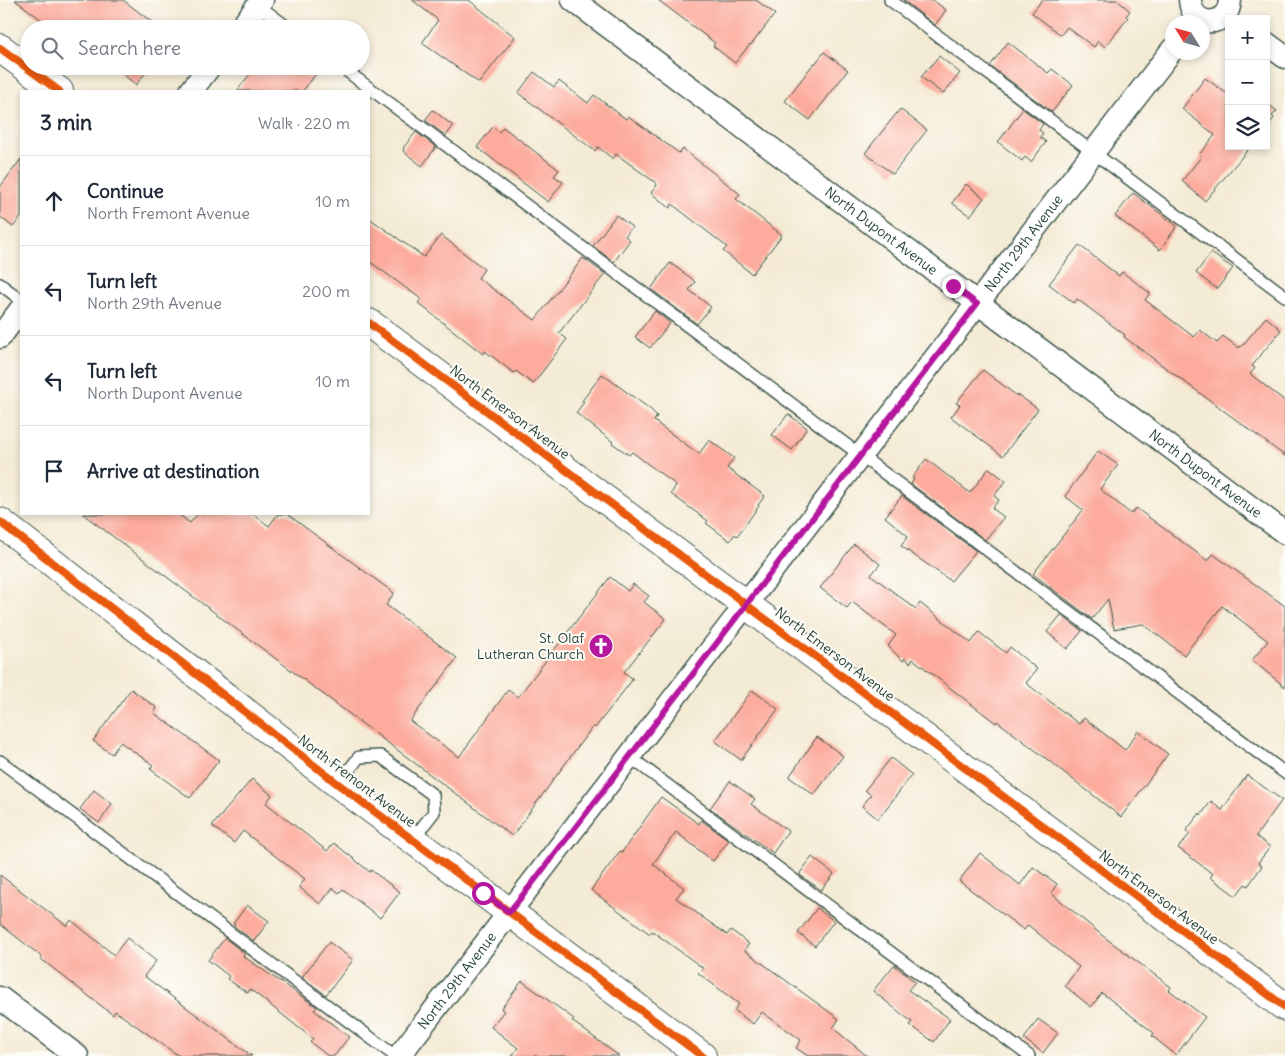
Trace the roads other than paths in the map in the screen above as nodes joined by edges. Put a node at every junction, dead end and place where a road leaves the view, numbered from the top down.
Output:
1 (573, 0) edge
2 (890, 0) edge
3 (257, 2) edge
4 (1231, 11) edge
5 (1193, 13) edge
6 (246, 20) edge
7 (279, 20) edge
8 (1270, 46) edge
9 (0, 48) edge
10 (1285, 57) edge
11 (1165, 59) edge
12 (20, 63) edge
13 (37, 75) edge
14 (203, 75) edge
15 (352, 75) edge
16 (58, 90) edge
17 (192, 90) edge
18 (1094, 153) junction
19 (0, 284) edge
20 (1285, 296) edge
21 (20, 299) edge
22 (977, 304) junction
23 (20, 310) edge
24 (370, 324) edge
25 (0, 337) edge
26 (861, 456) junction
27 (0, 522) edge
28 (1285, 533) edge
29 (747, 604) junction
30 (630, 757) junction
31 (0, 761) edge
32 (1285, 773) edge
33 (338, 784) junction
34 (413, 839) junction
35 (509, 912) junction
36 (0, 998) edge
37 (1285, 1007) edge
38 (77, 1056) edge
39 (395, 1056) edge
40 (399, 1056) edge
41 (702, 1056) edge
42 (1029, 1056) edge

1 - 22 street, North Dupont Avenue
2 - 18 lane
3 - 6 street
3 - 7 lane
4 - 5 street
8 - 10 street
9 - 12 street
11 - 18 street, North 29th Avenue
13 - 16 street
14 - 17 street
15 - 26 lane
18 - 20 lane
18 - 22 street, North 29th Avenue
19 - 21 lane
22 - 26 street, North 29th Avenue
22 - 28 street, North Dupont Avenue
23 - 25 street
24 - 29 street, North Emerson Avenue
26 - 29 street, North 29th Avenue
26 - 32 lane
27 - 33 street, North Fremont Avenue
29 - 30 street, North 29th Avenue
29 - 37 street, North Emerson Avenue
30 - 35 street, North 29th Avenue
30 - 42 lane
31 - 39 lane
33 - 34 street, North Fremont Avenue
33 - 34 lane
34 - 35 street, North Fremont Avenue
35 - 40 street, North 29th Avenue
35 - 41 street, North Fremont Avenue
36 - 38 street

